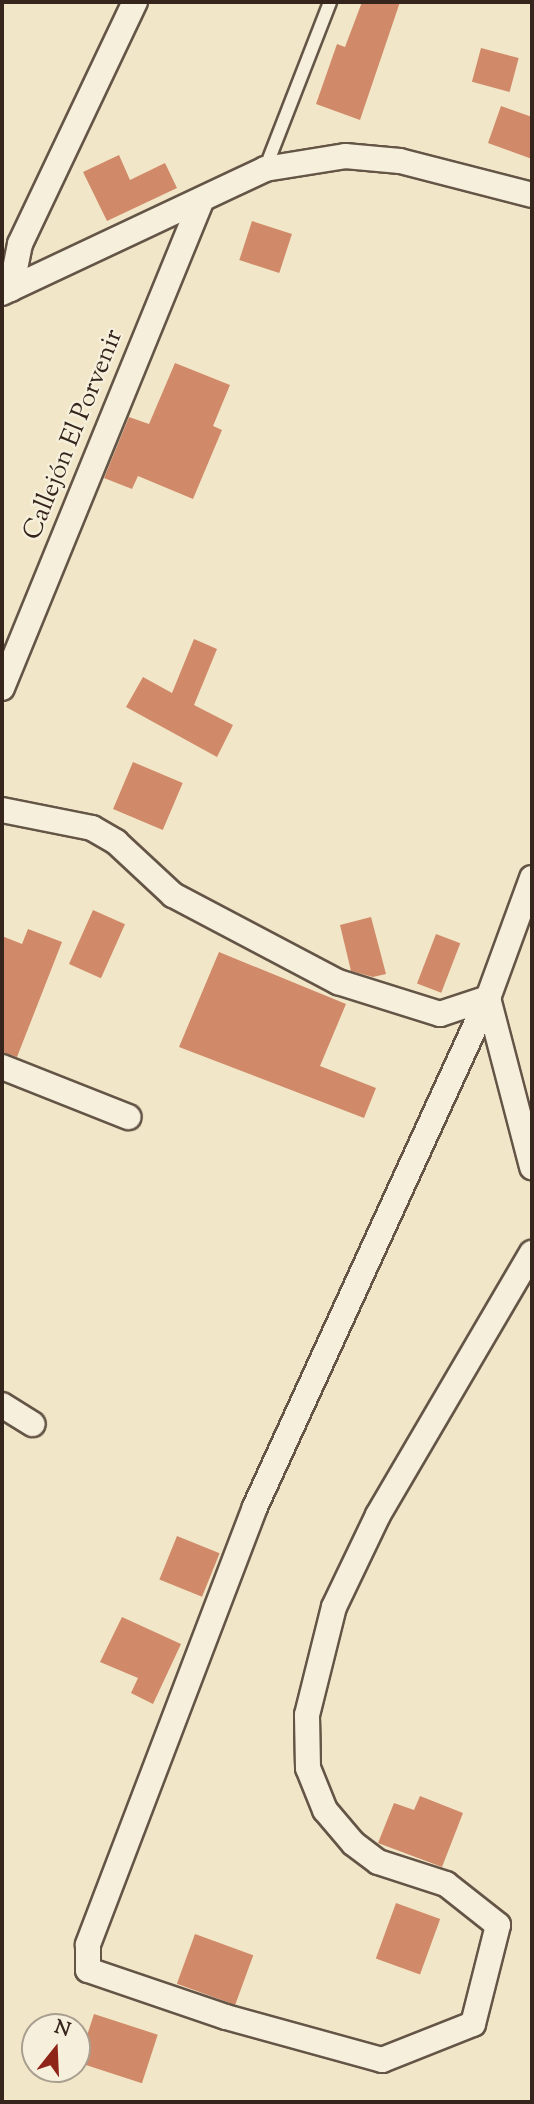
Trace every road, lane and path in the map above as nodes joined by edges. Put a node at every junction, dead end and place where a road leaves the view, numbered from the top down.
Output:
1 (135, 2) edge
2 (330, 2) edge
3 (265, 169) junction
4 (532, 195) edge
5 (200, 204) junction
6 (6, 291) edge
7 (2, 688) edge
8 (2, 810) edge
9 (532, 878) edge
10 (488, 998) junction
11 (2, 1067) edge
12 (128, 1117) dead end
13 (532, 1167) edge
14 (532, 1253) edge
15 (2, 1405) edge
16 (32, 1424) dead end

1 - 6 street
2 - 3 lane
3 - 4 street
3 - 5 street
5 - 6 street
5 - 7 street, Callejón El Porvenir
8 - 10 street
9 - 10 street
10 - 13 street
10 - 14 street
11 - 12 street
15 - 16 street

